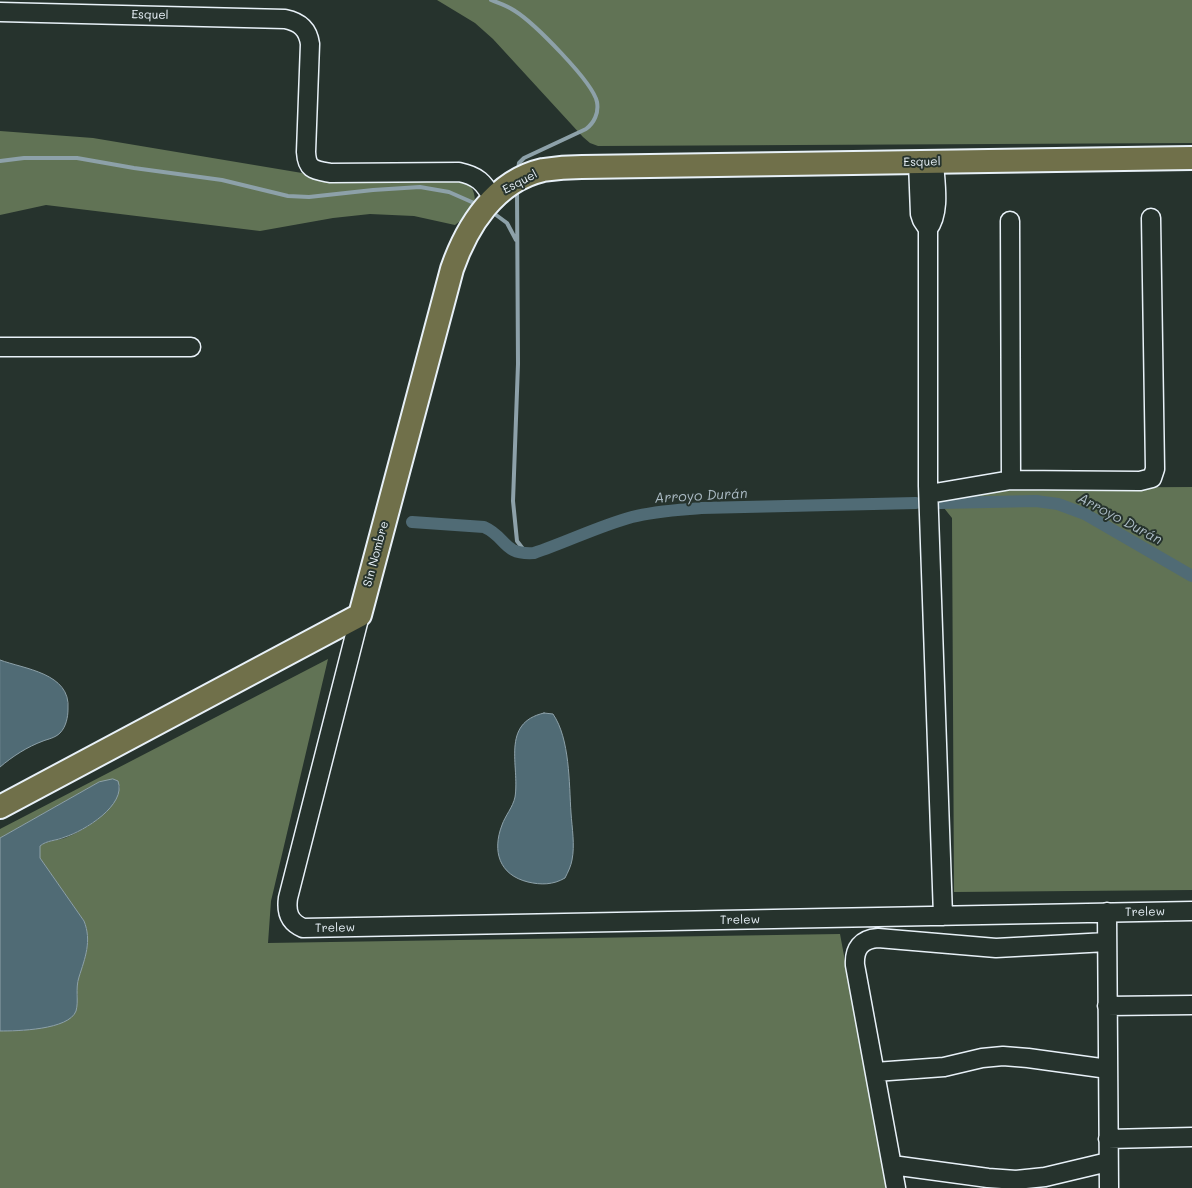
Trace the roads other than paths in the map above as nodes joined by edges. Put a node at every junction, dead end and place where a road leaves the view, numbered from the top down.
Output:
1 (0, 12) edge
2 (1192, 158) edge
3 (926, 162) junction
4 (493, 198) junction
5 (1151, 218) dead end
6 (1010, 221) dead end
7 (0, 347) edge
8 (191, 347) dead end
9 (1011, 480) junction
10 (928, 494) junction
11 (360, 615) junction
12 (0, 807) edge
13 (1192, 911) edge
14 (1107, 912) junction
15 (943, 916) junction
16 (290, 920) joint
17 (1107, 942) junction
18 (1192, 1005) edge
19 (1108, 1006) junction
20 (1108, 1070) junction
21 (875, 1072) junction
22 (1192, 1137) edge
23 (1108, 1139) junction
24 (1108, 1162) junction
25 (892, 1165) junction
26 (896, 1188) edge
27 (1109, 1188) edge

1 - 4 street, Esquel
2 - 3 main road, Esquel
3 - 4 main road, Esquel
3 - 10 street
4 - 11 main road, Sin Nombre
5 - 9 street
6 - 9 street
7 - 8 street
9 - 10 street
10 - 15 street
11 - 12 main road
11 - 16 street, Sin Nombre
13 - 14 street, Trelew
14 - 15 street, Trelew
14 - 17 street
15 - 16 street, Trelew
17 - 19 street
17 - 21 street
18 - 19 street
19 - 20 street
20 - 21 street
20 - 23 street
21 - 25 street
22 - 23 street
23 - 24 street
24 - 25 street
24 - 27 street
25 - 26 street

